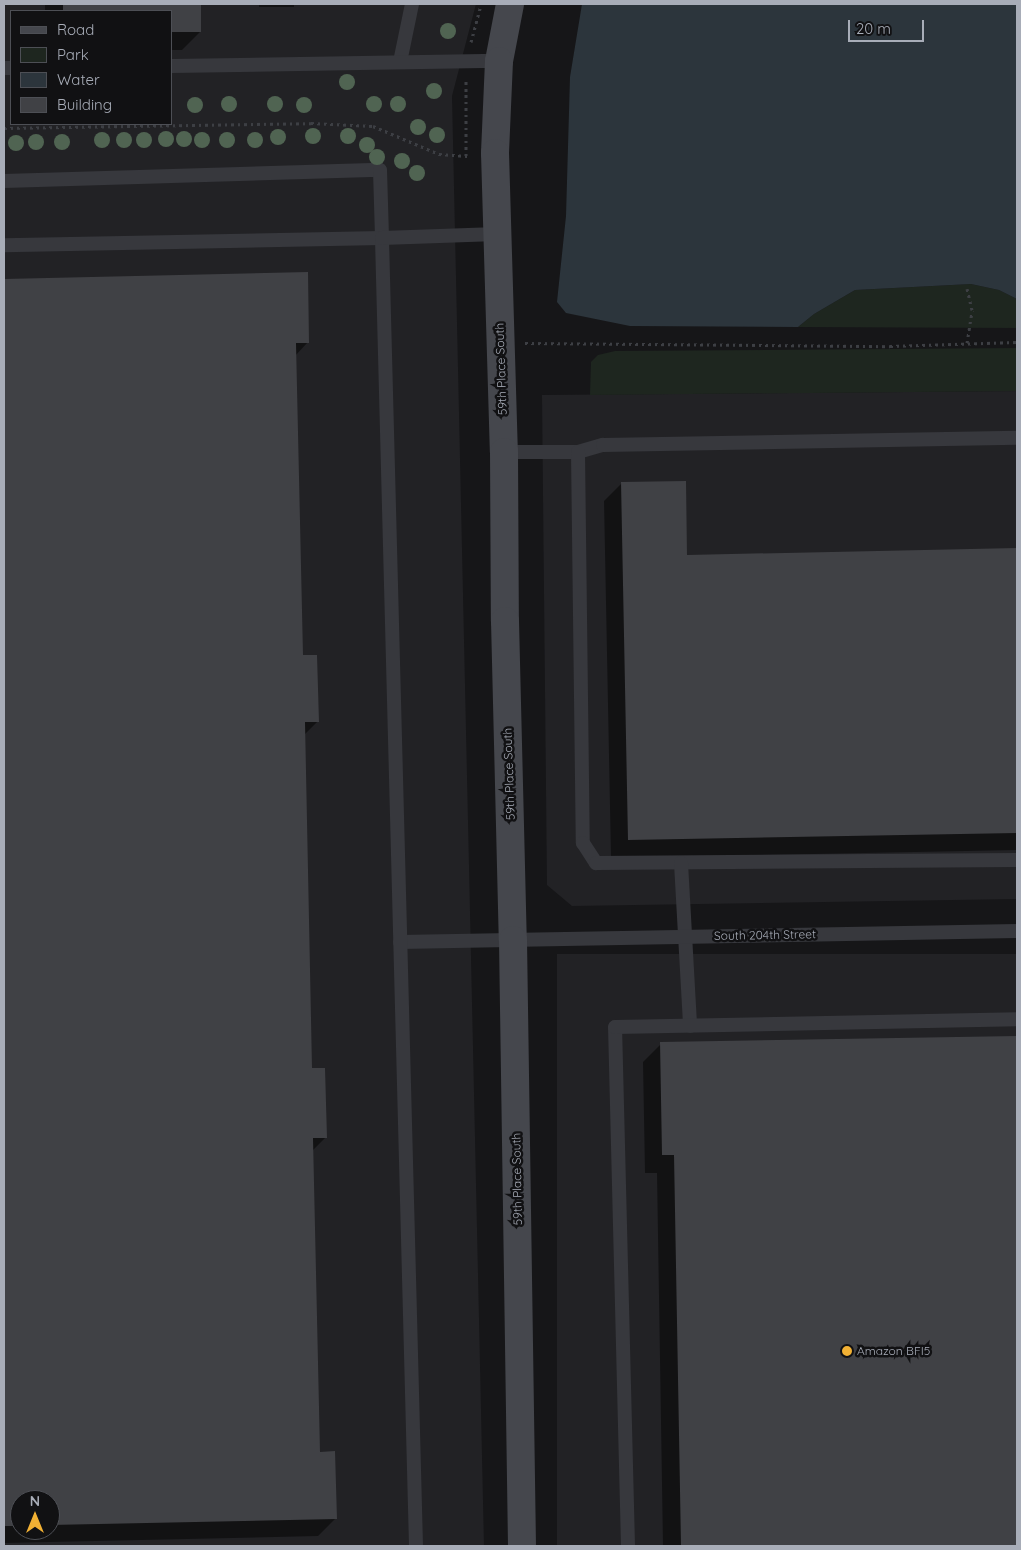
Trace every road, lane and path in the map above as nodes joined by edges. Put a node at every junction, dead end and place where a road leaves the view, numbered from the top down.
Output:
1 (412, 4) edge
2 (510, 4) edge
3 (499, 61) junction
4 (400, 62) junction
5 (172, 66) edge
6 (4, 128) edge
7 (496, 156) junction
8 (4, 181) edge
9 (497, 234) junction
10 (382, 238) junction
11 (4, 245) edge
12 (967, 289) dead end
13 (966, 342) junction
14 (1017, 342) edge
15 (501, 343) junction
16 (1017, 438) edge
17 (504, 452) junction
18 (578, 452) junction
19 (1017, 860) edge
20 (681, 863) junction
21 (1017, 931) edge
22 (686, 936) junction
23 (513, 940) junction
24 (400, 942) junction
25 (1017, 1019) edge
26 (690, 1026) junction
27 (416, 1546) edge
28 (522, 1546) edge
29 (628, 1546) edge

1 - 4 lane
2 - 3 street, 59th Place South
3 - 4 lane
3 - 7 street, 59th Place South
4 - 5 lane
6 - 7 path
7 - 9 street, 59th Place South
8 - 10 lane
9 - 10 lane
9 - 15 street, 59th Place South
10 - 11 lane
10 - 24 lane
12 - 13 path
13 - 14 path
13 - 15 path
15 - 17 street, 59th Place South
16 - 18 lane
17 - 18 lane
17 - 23 street, 59th Place South
18 - 20 lane
19 - 20 lane
20 - 22 lane
21 - 22 lane, South 204th Street
22 - 23 lane, South 204th Street
22 - 26 lane
23 - 24 lane, South 204th Street
23 - 28 street, 59th Place South
24 - 27 lane
25 - 26 lane
26 - 29 lane

